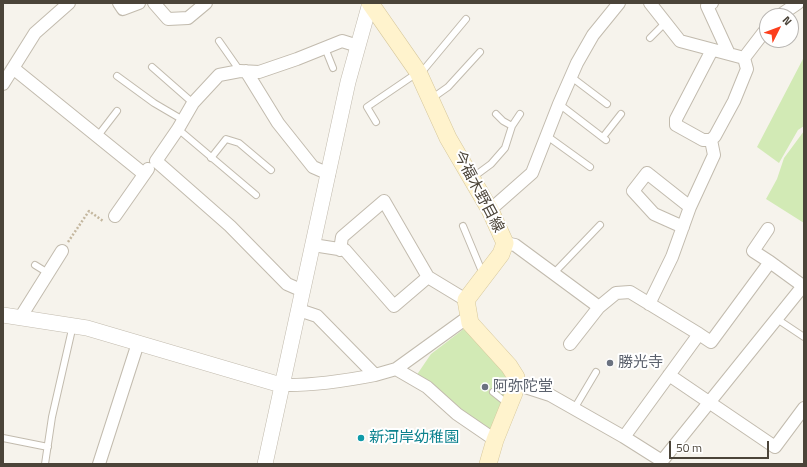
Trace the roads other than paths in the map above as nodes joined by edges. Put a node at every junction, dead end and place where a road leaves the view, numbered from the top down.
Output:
1 (69, 3) edge
2 (119, 3) edge
3 (139, 3) edge
4 (154, 3) edge
5 (206, 3) edge
6 (370, 3) edge
7 (619, 3) edge
8 (650, 3) edge
9 (712, 3) edge
10 (466, 19) dead end
11 (666, 22) junction
12 (650, 38) dead end
13 (759, 38) edge
14 (219, 41) dead end
15 (358, 46) junction
16 (324, 48) junction
17 (712, 50) junction
18 (480, 52) dead end
19 (729, 54) junction
20 (744, 58) junction
21 (152, 67) dead end
22 (13, 68) junction
23 (333, 68) dead end
24 (243, 71) junction
25 (419, 73) junction
26 (117, 76) dead end
27 (570, 76) junction
28 (3, 84) edge
29 (430, 100) junction
30 (193, 103) junction
31 (559, 104) junction
32 (607, 104) dead end
33 (117, 111) dead end
34 (496, 114) dead end
35 (520, 114) dead end
36 (621, 114) dead end
37 (376, 122) dead end
38 (181, 125) junction
39 (512, 126) junction
40 (547, 136) junction
41 (97, 137) junction
42 (711, 140) junction
43 (212, 158) junction
44 (156, 160) junction
45 (590, 167) dead end
46 (271, 170) dead end
47 (144, 174) junction
48 (329, 174) junction
49 (472, 178) junction
50 (256, 195) dead end
51 (690, 207) junction
52 (490, 210) junction
53 (114, 216) road end
54 (600, 225) dead end
55 (462, 226) dead end
56 (683, 227) junction
57 (768, 229) dead end
58 (505, 243) junction
59 (313, 245) junction
60 (340, 250) junction
61 (62, 251) road end
62 (770, 262) junction
63 (35, 265) dead end
64 (48, 273) junction
65 (554, 273) junction
66 (428, 277) junction
67 (484, 277) junction
68 (303, 291) junction
69 (466, 300) junction
70 (649, 304) junction
71 (599, 307) junction
72 (298, 310) junction
73 (3, 315) edge
74 (20, 318) junction
75 (468, 318) junction
76 (777, 319) junction
77 (73, 326) junction
78 (699, 334) junction
79 (804, 336) edge
80 (138, 342) junction
81 (570, 344) dead end
82 (396, 369) junction
83 (596, 372) dead end
84 (375, 375) junction
85 (669, 375) junction
86 (516, 384) junction
87 (282, 385) junction
88 (493, 392) dead end
89 (710, 403) junction
90 (510, 405) junction
91 (804, 408) edge
92 (574, 409) junction
93 (624, 437) junction
94 (3, 438) edge
95 (495, 440) junction
96 (48, 447) junction
97 (662, 462) edge
98 (45, 464) edge
99 (98, 464) edge
100 (265, 464) edge
101 (488, 464) edge

1 - 22 street
2 - 3 street
4 - 5 street
6 - 15 street
6 - 25 main road, 今福木野目線
7 - 27 street
8 - 11 street
9 - 19 street
10 - 25 lane
11 - 12 lane
11 - 17 street
13 - 20 street
14 - 24 lane
15 - 16 street
15 - 48 street
16 - 23 lane
16 - 24 street
17 - 19 street
17 - 42 street
18 - 29 lane
19 - 20 street
20 - 42 street
21 - 30 lane
22 - 28 street
22 - 41 street
24 - 30 street
24 - 48 street
25 - 29 main road, 今福木野目線
25 - 37 lane
26 - 38 lane
27 - 31 street
27 - 32 lane
29 - 49 main road, 今福木野目線
30 - 38 street
31 - 36 lane
31 - 40 street
33 - 41 lane
34 - 39 lane
35 - 39 lane
38 - 43 lane
38 - 44 street
39 - 49 lane
40 - 45 lane
40 - 52 street
41 - 47 street
42 - 51 street
43 - 46 lane
43 - 50 lane
44 - 47 street
44 - 68 street
47 - 53 street
48 - 59 street
49 - 52 main road, 今福木野目線
51 - 56 street
51 - 56 street
52 - 58 main road, 今福木野目線
54 - 65 lane
55 - 67 lane
56 - 70 street
57 - 62 street
58 - 65 street
58 - 67 main road, 今福木野目線
59 - 60 street
59 - 68 street
60 - 66 street
60 - 66 street
61 - 64 street
62 - 76 street
62 - 78 street
63 - 64 lane
64 - 74 street
65 - 71 street
66 - 69 street
67 - 69 main road, 今福木野目線
68 - 72 street
69 - 75 main road
70 - 71 street
70 - 78 street
71 - 81 street
72 - 84 street
72 - 87 street
73 - 74 street
74 - 77 street
75 - 82 street
75 - 86 main road
76 - 79 lane
76 - 89 street
77 - 80 street
77 - 96 lane
78 - 85 street
80 - 87 street
80 - 99 street
82 - 84 street
82 - 95 street
83 - 92 lane
84 - 87 street
85 - 89 street
85 - 93 street
86 - 90 main road
86 - 92 street
87 - 100 street
88 - 90 lane
89 - 91 street
89 - 97 street
90 - 95 main road
92 - 93 street
93 - 97 street
94 - 96 lane
95 - 101 main road
96 - 98 lane

